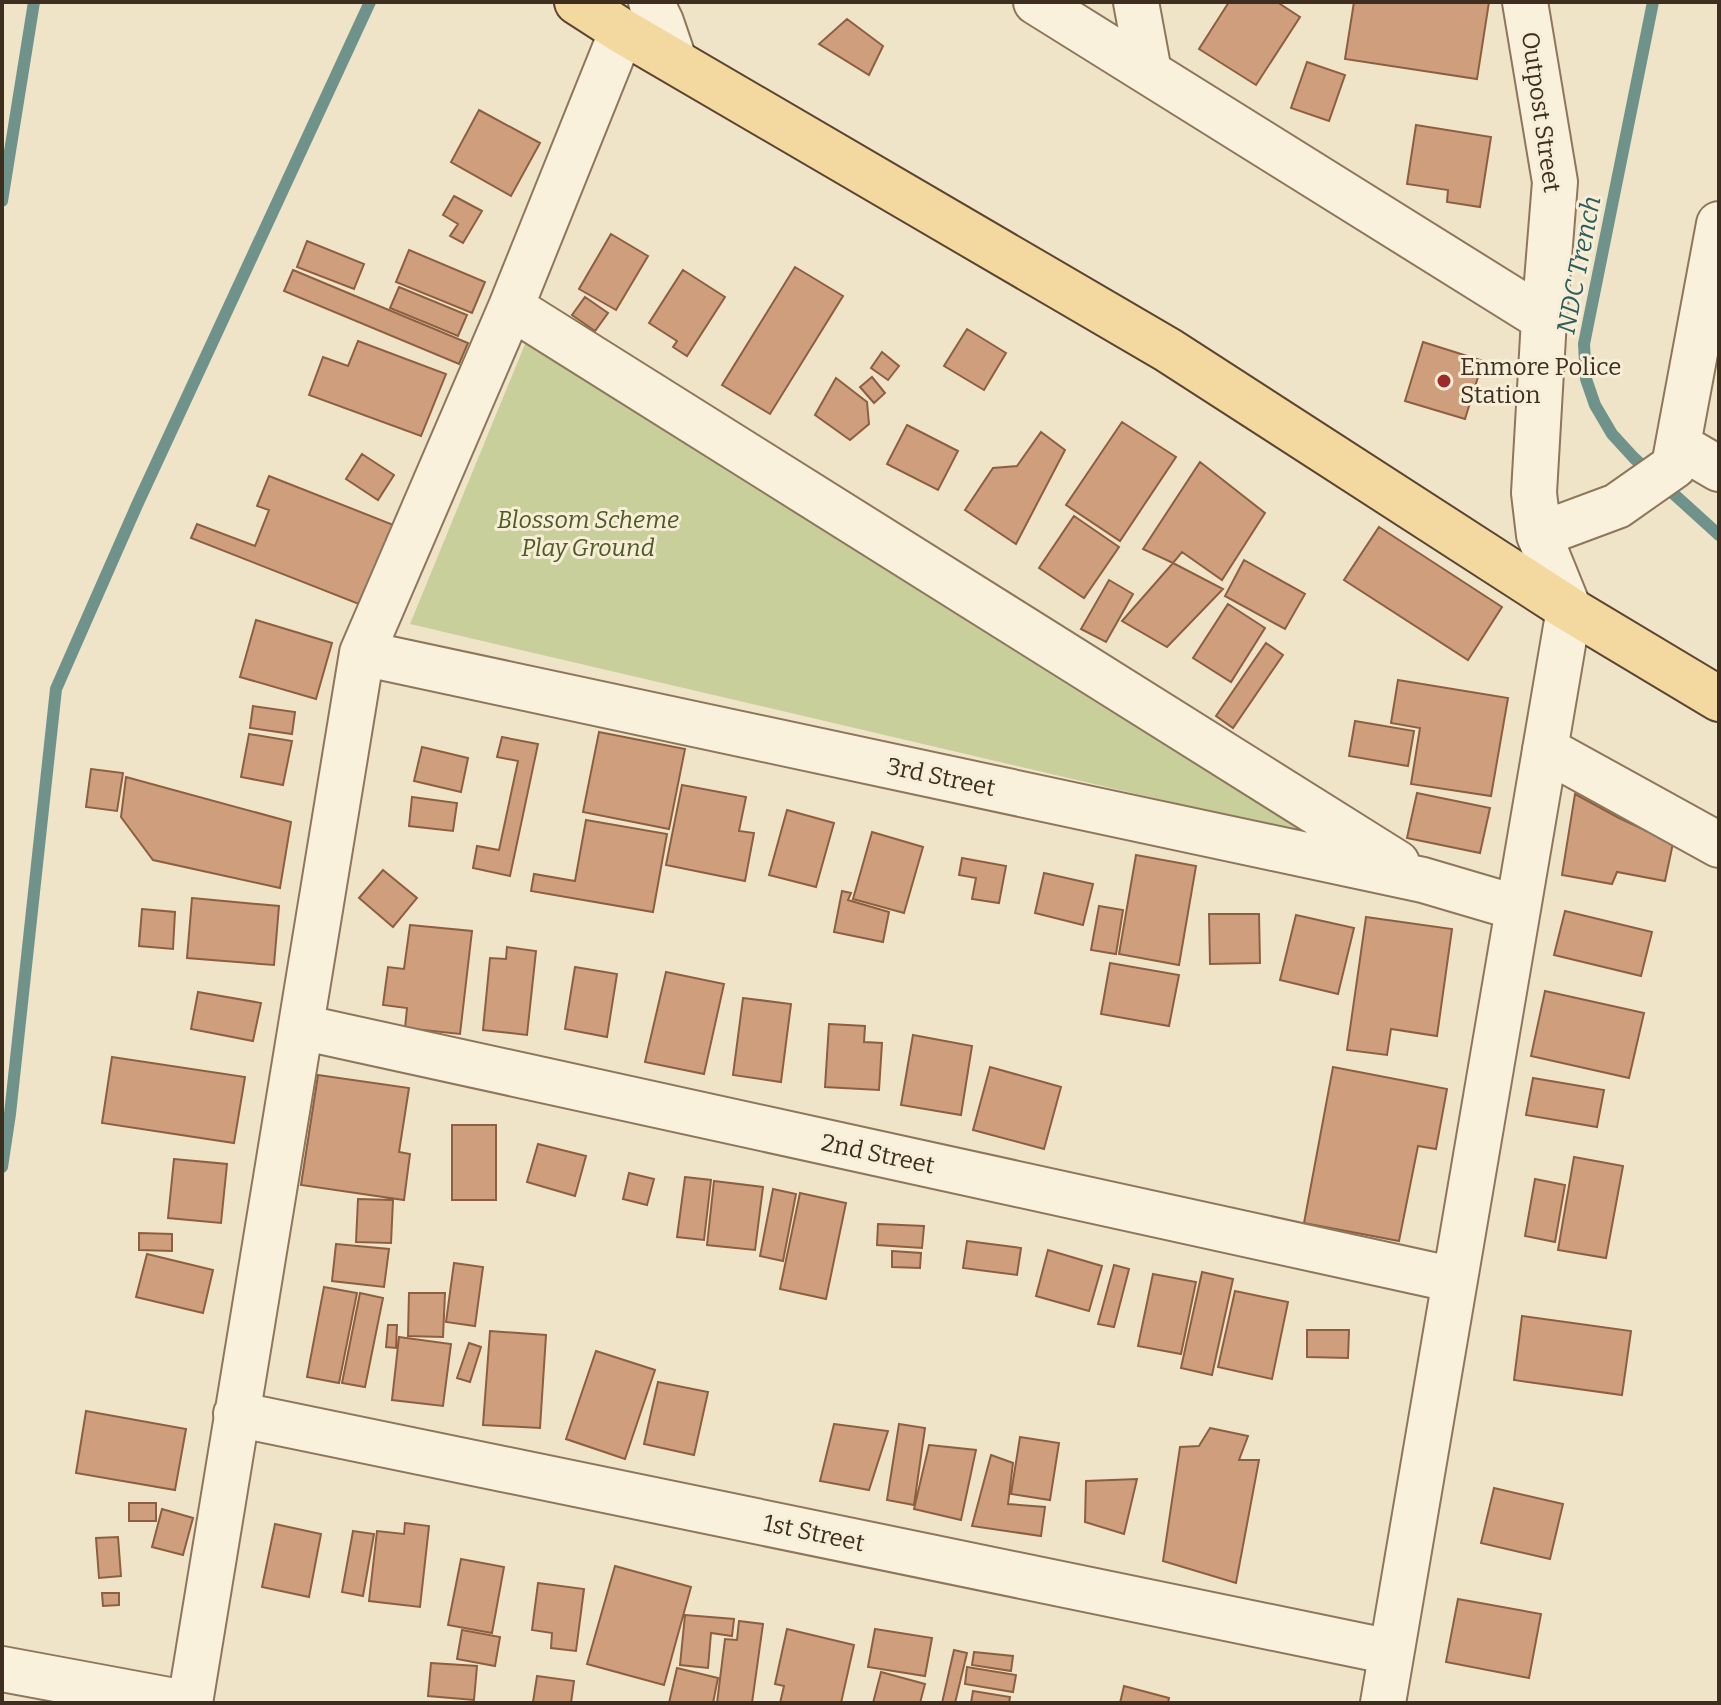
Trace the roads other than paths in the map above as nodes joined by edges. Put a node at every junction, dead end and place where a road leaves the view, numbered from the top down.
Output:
1 (577, 2) edge
2 (1036, 2) edge
3 (1136, 2) edge
4 (1525, 2) edge
5 (636, 16) edge
6 (1149, 72) junction
7 (1719, 224) edge
8 (511, 307) junction
9 (1544, 319) junction
10 (1676, 456) junction
11 (1719, 469) edge
12 (1539, 535) junction
13 (1569, 609) junction
14 (362, 653) junction
15 (1719, 699) edge
16 (1545, 749) junction
17 (1719, 845) edge
18 (1423, 880) junction
19 (1518, 908) junction
20 (301, 1027) junction
21 (1455, 1280) junction
22 (236, 1414) junction
23 (1391, 1652) junction
24 (2, 1669) edge
25 (188, 1703) edge
26 (1383, 1703) edge

1 - 5 main road
2 - 6 street
3 - 6 street
4 - 9 street, Outpost Street
5 - 8 street
5 - 13 main road
6 - 9 street
7 - 10 street
8 - 14 street
8 - 18 street
9 - 12 street, Outpost Street
10 - 11 street
10 - 12 street
12 - 13 street, Outpost Street
13 - 15 main road
13 - 16 street
14 - 18 street, 3rd Street
14 - 20 street
16 - 17 street
16 - 19 street
18 - 19 street, 3rd Street
19 - 21 street
20 - 21 street, 2nd Street
20 - 22 street
21 - 23 street
22 - 23 street, 1st Street
22 - 25 street
23 - 26 street
24 - 25 street

